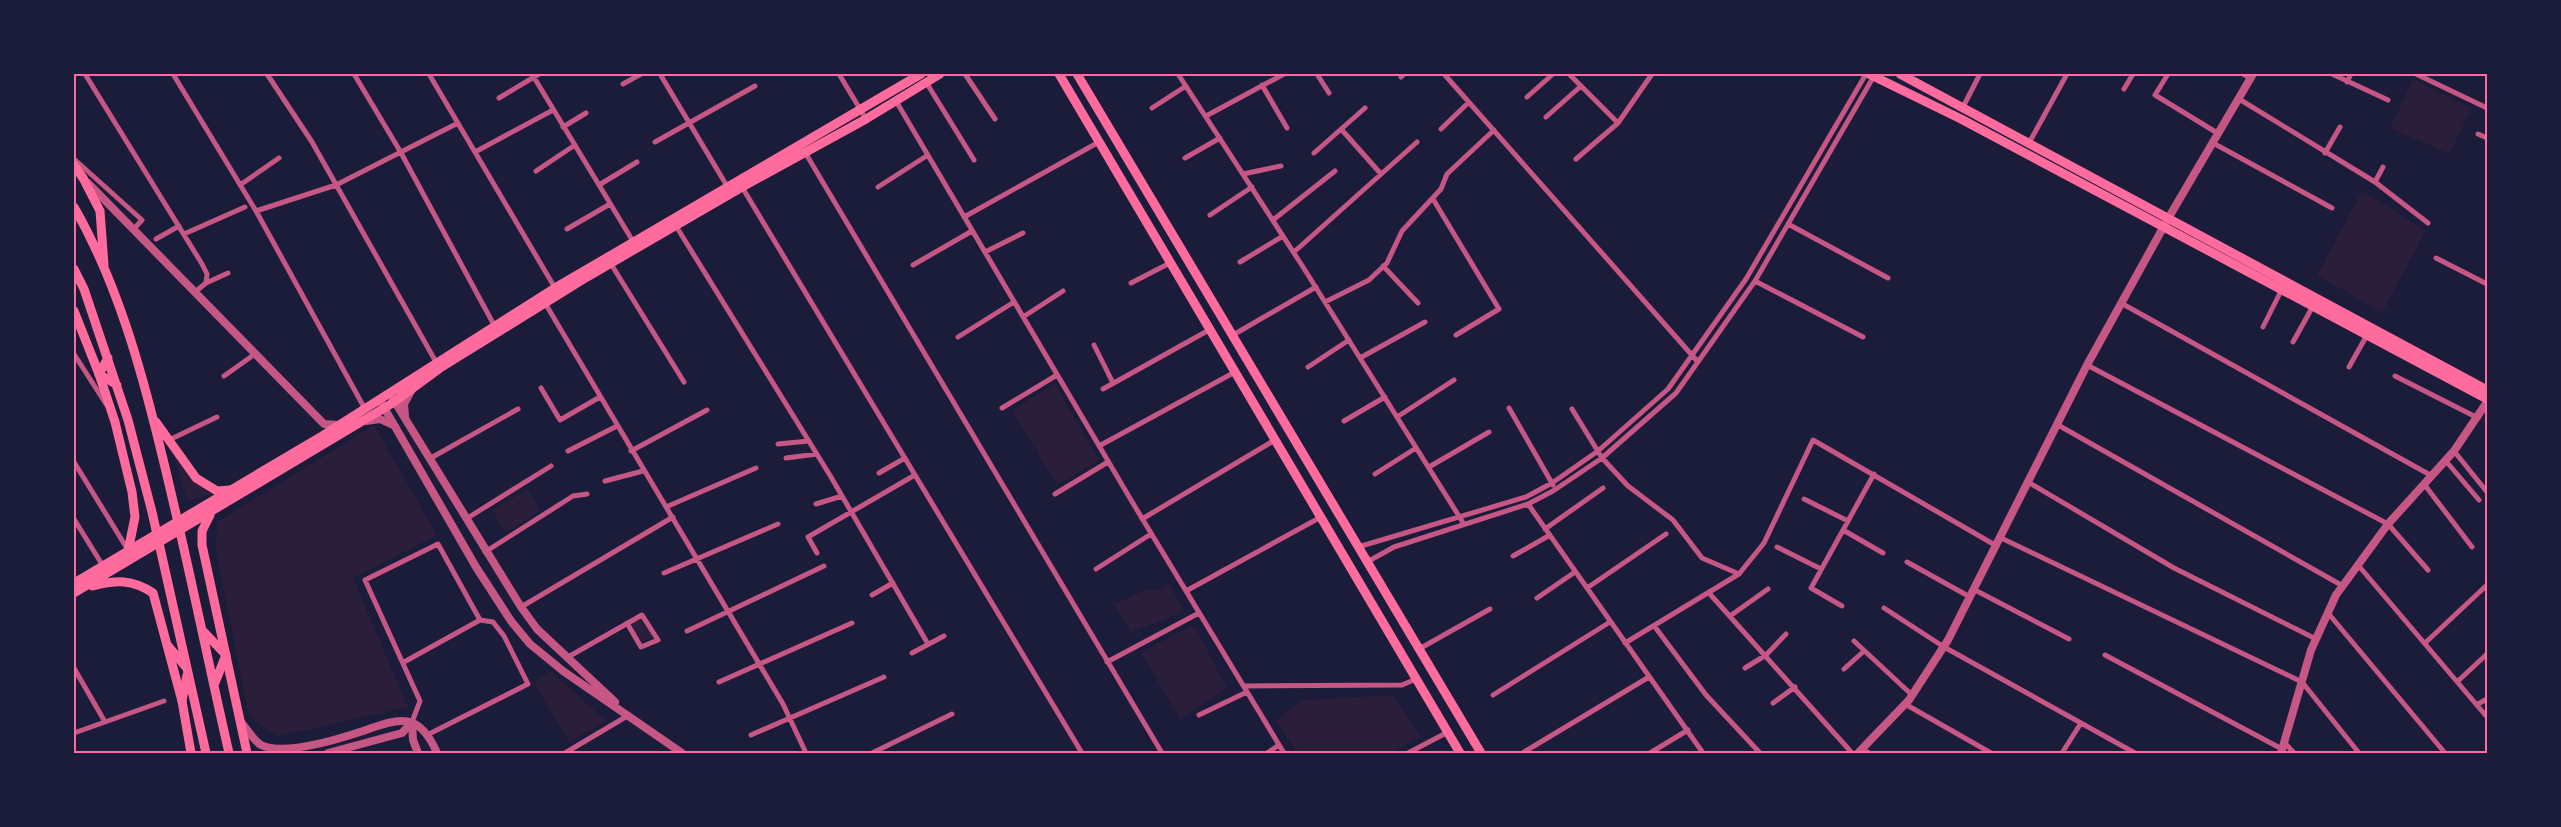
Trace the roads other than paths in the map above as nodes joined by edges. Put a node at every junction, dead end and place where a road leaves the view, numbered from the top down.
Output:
1 (85, 74) edge
2 (173, 74) edge
3 (267, 74) edge
4 (354, 74) edge
5 (429, 74) edge
6 (641, 74) edge
7 (660, 74) edge
8 (840, 74) edge
9 (921, 74) edge
10 (940, 74) edge
11 (965, 74) edge
12 (1059, 74) edge
13 (1077, 74) edge
14 (1178, 74) edge
15 (1284, 74) edge
16 (1317, 74) edge
17 (1444, 74) edge
18 (1553, 74) edge
19 (1569, 74) edge
20 (1652, 74) edge
21 (1871, 74) edge
22 (1900, 74) edge
23 (1980, 74) edge
24 (2067, 74) edge
25 (2133, 74) edge
26 (2168, 74) edge
27 (2243, 74) edge
28 (2332, 74) edge
29 (2351, 74) edge
30 (2416, 74) edge
31 (535, 75) edge
32 (2252, 76) edge
33 (926, 82) junction
34 (2347, 82) junction
35 (623, 84) dead end
36 (755, 86) dead end
37 (1186, 86) junction
38 (1262, 86) junction
39 (1581, 86) junction
40 (2124, 89) dead end
41 (1329, 93) dead end
42 (1527, 97) dead end
43 (499, 98) dead end
44 (2239, 99) junction
45 (2388, 100) dead end
46 (896, 101) junction
47 (1469, 102) junction
48 (1963, 107) junction
49 (1152, 108) dead end
50 (1366, 108) dead end
51 (2487, 108) edge
52 (553, 110) junction
53 (861, 110) junction
54 (586, 113) dead end
55 (1206, 116) junction
56 (1546, 117) dead end
57 (866, 119) junction
58 (995, 119) dead end
59 (458, 122) junction
60 (688, 123) junction
61 (1618, 123) junction
62 (563, 127) junction
63 (2340, 127) dead end
64 (1287, 128) dead end
65 (1341, 129) junction
66 (1441, 129) dead end
67 (1494, 130) junction
68 (2219, 134) junction
69 (2478, 134) dead end
70 (1220, 138) junction
71 (2487, 138) edge
72 (655, 142) dead end
73 (1099, 142) junction
74 (1417, 142) dead end
75 (2029, 143) junction
76 (2213, 143) junction
77 (575, 145) junction
78 (400, 151) junction
79 (475, 152) junction
80 (1314, 153) dead end
81 (2325, 153) junction
82 (806, 154) junction
83 (928, 155) junction
84 (74, 158) edge
85 (279, 158) dead end
86 (1185, 158) dead end
87 (974, 160) dead end
88 (1576, 160) dead end
89 (637, 162) dead end
90 (74, 165) edge
91 (1281, 166) dead end
92 (2383, 166) dead end
93 (536, 171) dead end
94 (1334, 171) dead end
95 (1244, 174) junction
96 (1381, 174) junction
97 (83, 178) junction
98 (2375, 182) junction
99 (240, 184) junction
100 (336, 184) junction
101 (599, 185) junction
102 (727, 186) junction
103 (742, 187) junction
104 (878, 187) dead end
105 (1252, 187) junction
106 (1433, 199) junction
107 (610, 204) junction
108 (74, 207) edge
109 (245, 207) dead end
110 (2332, 208) dead end
111 (256, 211) junction
112 (1210, 214) dead end
113 (964, 217) junction
114 (2169, 217) junction
115 (1273, 220) junction
116 (2428, 223) dead end
117 (1788, 224) junction
118 (179, 226) junction
119 (676, 226) junction
120 (2164, 226) junction
121 (567, 229) dead end
122 (133, 230) junction
123 (972, 231) junction
124 (1023, 233) dead end
125 (184, 234) junction
126 (1283, 236) junction
127 (156, 239) dead end
128 (635, 245) junction
129 (985, 252) junction
130 (1294, 252) junction
131 (2436, 258) dead end
132 (1240, 262) dead end
133 (1170, 263) junction
134 (610, 264) junction
135 (913, 265) dead end
136 (1383, 266) junction
137 (104, 267) junction
138 (74, 269) edge
139 (228, 273) dead end
140 (1888, 278) dead end
141 (1755, 281) junction
142 (206, 283) junction
143 (1131, 283) dead end
144 (2487, 284) edge
145 (555, 288) junction
146 (1316, 288) junction
147 (2282, 289) junction
148 (1063, 291) dead end
149 (195, 292) junction
150 (1014, 302) junction
151 (1325, 302) junction
152 (545, 303) junction
153 (1418, 303) dead end
154 (2121, 303) junction
155 (2314, 306) junction
156 (74, 311) edge
157 (1023, 317) junction
158 (1425, 322) dead end
159 (494, 326) junction
160 (2263, 327) dead end
161 (1210, 330) junction
162 (1232, 335) junction
163 (1456, 335) dead end
164 (2367, 336) junction
165 (958, 337) dead end
166 (1863, 337) dead end
167 (1349, 340) junction
168 (2293, 342) dead end
169 (1094, 345) dead end
170 (74, 354) edge
171 (255, 354) junction
172 (1692, 356) junction
173 (108, 358) junction
174 (1360, 358) junction
175 (436, 362) junction
176 (1698, 362) junction
177 (2087, 365) junction
178 (1308, 367) dead end
179 (2349, 367) dead end
180 (1235, 372) junction
181 (99, 374) junction
182 (1057, 375) junction
183 (224, 376) dead end
184 (2395, 376) dead end
185 (1454, 380) dead end
186 (684, 382) dead end
187 (1113, 383) junction
188 (117, 385) junction
189 (413, 388) junction
190 (541, 388) dead end
191 (1103, 388) dead end
192 (2487, 390) edge
193 (600, 397) junction
194 (1385, 397) junction
195 (392, 398) junction
196 (2487, 400) edge
197 (382, 404) junction
198 (1002, 408) dead end
199 (1509, 408) dead end
200 (366, 409) junction
201 (518, 409) dead end
202 (1572, 409) dead end
203 (707, 410) dead end
204 (153, 417) junction
205 (217, 417) dead end
206 (1397, 417) junction
207 (114, 418) junction
208 (2478, 418) junction
209 (406, 420) junction
210 (1344, 421) dead end
211 (361, 422) junction
212 (338, 425) junction
213 (2058, 425) junction
214 (396, 426) junction
215 (617, 426) junction
216 (1488, 432) dead end
217 (169, 440) junction
218 (1275, 440) junction
219 (809, 441) junction
220 (778, 444) dead end
221 (1099, 446) junction
222 (1416, 448) junction
223 (2454, 450) junction
224 (568, 451) dead end
225 (631, 451) junction
226 (1598, 451) junction
227 (817, 454) junction
228 (786, 458) dead end
229 (905, 458) junction
230 (1602, 458) junction
231 (429, 459) junction
232 (2445, 460) junction
233 (74, 462) edge
234 (1108, 462) junction
235 (551, 466) dead end
236 (1429, 467) junction
237 (756, 468) dead end
238 (644, 471) junction
239 (879, 473) dead end
240 (1375, 474) dead end
241 (1874, 474) junction
242 (915, 475) junction
243 (2432, 476) junction
244 (605, 481) dead end
245 (2028, 482) junction
246 (1552, 483) junction
247 (2424, 484) junction
248 (1603, 488) dead end
249 (1556, 489) junction
250 (230, 490) junction
251 (2487, 492) edge
252 (587, 494) dead end
253 (1055, 494) dead end
254 (842, 496) junction
255 (1804, 499) dead end
256 (2479, 500) dead end
257 (816, 504) dead end
258 (1528, 504) junction
259 (666, 507) junction
260 (214, 511) junction
261 (852, 513) junction
262 (673, 517) junction
263 (1321, 517) junction
264 (74, 518) edge
265 (1460, 518) junction
266 (465, 519) junction
267 (1142, 519) junction
268 (178, 521) junction
269 (1848, 521) junction
270 (778, 524) dead end
271 (2388, 524) junction
272 (1464, 525) junction
273 (1545, 529) junction
274 (1843, 530) junction
275 (181, 531) junction
276 (1151, 534) junction
277 (1666, 534) dead end
278 (1550, 535) junction
279 (1999, 537) junction
280 (158, 538) junction
281 (1995, 546) junction
282 (1358, 547) junction
283 (1777, 547) dead end
284 (2472, 547) dead end
285 (128, 551) junction
286 (485, 552) junction
287 (817, 553) dead end
288 (1883, 553) dead end
289 (1513, 556) dead end
290 (697, 558) junction
291 (1367, 562) junction
292 (1907, 562) dead end
293 (2358, 565) junction
294 (103, 566) junction
295 (824, 566) dead end
296 (1096, 569) dead end
297 (1821, 569) junction
298 (2428, 570) dead end
299 (664, 572) dead end
300 (1575, 572) junction
301 (1739, 574) junction
302 (1379, 582) junction
303 (893, 584) junction
304 (2487, 585) edge
305 (2343, 586) junction
306 (1362, 587) junction
307 (76, 588) edge
308 (1587, 588) junction
309 (1768, 588) dead end
310 (1186, 591) junction
311 (1709, 593) junction
312 (1972, 593) junction
313 (872, 595) dead end
314 (1537, 598) dead end
315 (1392, 605) junction
316 (1842, 606) dead end
317 (521, 607) junction
318 (1884, 608) dead end
319 (1490, 609) dead end
320 (1376, 611) junction
321 (728, 612) junction
322 (1200, 613) junction
323 (2328, 613) junction
324 (1730, 616) junction
325 (480, 620) junction
326 (1610, 622) junction
327 (627, 623) junction
328 (852, 623) dead end
329 (1655, 627) junction
330 (202, 630) junction
331 (687, 631) dead end
332 (1786, 634) dead end
333 (944, 636) dead end
334 (2069, 639) dead end
335 (2316, 639) junction
336 (1854, 641) dead end
337 (1626, 643) junction
338 (2426, 643) junction
339 (928, 644) junction
340 (168, 646) junction
341 (1944, 647) junction
342 (1419, 650) junction
343 (1864, 651) junction
344 (912, 653) dead end
345 (226, 654) junction
346 (2105, 654) dead end
347 (2487, 654) edge
348 (1766, 655) junction
349 (568, 657) junction
350 (404, 662) junction
351 (1106, 662) junction
352 (760, 666) junction
353 (74, 668) edge
354 (1745, 668) dead end
355 (188, 669) junction
356 (1844, 669) dead end
357 (884, 677) dead end
358 (1649, 677) junction
359 (1416, 679) junction
360 (2458, 681) junction
361 (719, 682) dead end
362 (2302, 682) junction
363 (214, 686) junction
364 (1795, 687) junction
365 (1245, 689) junction
366 (1493, 695) dead end
367 (1912, 695) junction
368 (2487, 699) edge
369 (164, 700) dead end
370 (182, 700) junction
371 (1773, 703) dead end
372 (1905, 704) junction
373 (2478, 704) junction
374 (952, 714) dead end
375 (629, 715) junction
376 (1199, 715) dead end
377 (2487, 716) edge
378 (790, 719) junction
379 (240, 721) junction
380 (105, 722) junction
381 (412, 722) junction
382 (2080, 723) junction
383 (1688, 730) junction
384 (1448, 732) junction
385 (74, 733) edge
386 (429, 734) junction
387 (751, 735) dead end
388 (1279, 745) junction
389 (2282, 748) edge
390 (292, 751) edge
391 (1524, 752) dead end
392 (1863, 752) edge
393 (191, 753) edge
394 (206, 753) edge
395 (229, 753) edge
396 (247, 753) edge
397 (328, 753) edge
398 (418, 753) edge
399 (438, 753) edge
400 (565, 753) edge
401 (682, 753) edge
402 (806, 753) edge
403 (872, 753) edge
404 (1082, 753) edge
405 (1162, 753) edge
406 (1267, 753) edge
407 (1284, 753) edge
408 (1408, 753) edge
409 (1460, 753) edge
410 (1481, 753) edge
411 (1650, 753) edge
412 (1703, 753) edge
413 (1760, 753) edge
414 (1852, 753) edge
415 (1991, 753) edge
416 (2062, 753) edge
417 (2135, 753) edge
418 (2294, 753) edge
419 (2359, 753) edge
420 (2444, 753) edge

1 - 118 street
2 - 99 street
3 - 100 street
4 - 78 street
5 - 59 street
6 - 35 street
7 - 60 street
8 - 53 street
9 - 53 main road
10 - 33 main road
11 - 58 street
12 - 73 main road
13 - 162 main road
14 - 37 street
15 - 38 street
16 - 41 street
17 - 47 street
18 - 42 street
19 - 39 street
20 - 61 street
21 - 117 street
21 - 120 main road
21 - 172 street
22 - 48 main road
23 - 48 street
24 - 75 street
25 - 40 street
26 - 68 street
27 - 32 street
28 - 34 street
29 - 34 street
30 - 51 street
31 - 43 street
31 - 52 street
32 - 44 street
33 - 46 main road
33 - 87 street
34 - 45 street
36 - 60 street
37 - 49 street
37 - 55 street
38 - 55 street
38 - 64 street
39 - 56 street
39 - 61 street
44 - 68 street
44 - 81 street
46 - 57 main road
46 - 83 street
47 - 66 street
47 - 67 street
48 - 75 main road
50 - 65 street
52 - 62 street
52 - 79 street
53 - 57 street
53 - 102 main road
54 - 62 street
55 - 70 street
57 - 82 main road
59 - 78 street
59 - 79 street
60 - 72 street
60 - 102 street
61 - 88 street
62 - 77 street
63 - 81 street
65 - 80 street
65 - 96 street
67 - 106 street
67 - 172 street
68 - 76 street
69 - 71 street
70 - 86 street
70 - 95 street
73 - 113 street
73 - 133 main road
74 - 96 street
75 - 114 main road
76 - 110 street
76 - 114 street
77 - 93 street
77 - 101 street
78 - 100 street
78 - 159 street
79 - 145 street
81 - 98 street
82 - 103 main road
82 - 351 street
83 - 104 street
83 - 113 street
84 - 122 street
85 - 99 street
89 - 101 street
90 - 97 main road
91 - 95 street
92 - 98 street
94 - 115 street
95 - 105 street
96 - 130 street
97 - 122 street
97 - 137 main road
98 - 116 street
99 - 111 street
100 - 111 street
100 - 175 street
101 - 107 street
102 - 128 main road
103 - 119 main road
103 - 229 street
105 - 112 street
105 - 115 street
106 - 136 street
106 - 163 street
107 - 121 street
107 - 128 street
108 - 137 main road
109 - 125 street
111 - 200 street
113 - 123 street
114 - 120 street
114 - 192 main road
115 - 126 street
117 - 140 street
117 - 141 street
118 - 125 street
118 - 127 street
119 - 128 main road
119 - 219 street
120 - 147 main road
120 - 154 street
122 - 149 street
123 - 129 street
123 - 135 street
124 - 129 street
125 - 142 street
126 - 130 street
126 - 132 street
128 - 134 main road
128 - 145 main road
129 - 150 street
130 - 146 street
131 - 144 street
133 - 143 street
133 - 161 main road
134 - 152 main road
134 - 186 street
136 - 151 street
136 - 153 street
137 - 204 main road
138 - 173 main road
139 - 142 street
141 - 166 street
141 - 176 street
142 - 149 street
145 - 159 main road
146 - 151 street
146 - 162 street
147 - 155 main road
147 - 160 street
148 - 157 street
149 - 171 street
150 - 157 street
150 - 165 street
151 - 167 street
152 - 189 main road
152 - 193 street
154 - 177 street
154 - 243 street
155 - 164 main road
155 - 168 street
156 - 181 main road
157 - 182 street
158 - 174 street
159 - 175 main road
161 - 180 main road
161 - 187 street
162 - 282 main road
164 - 179 street
164 - 196 main road
167 - 174 street
167 - 178 street
169 - 187 street
170 - 207 street
171 - 183 street
171 - 212 street
172 - 176 street
172 - 226 street
173 - 181 main road
173 - 188 main road
174 - 194 street
175 - 195 main road
176 - 230 street
177 - 213 street
177 - 271 street
180 - 218 main road
180 - 221 street
181 - 188 main road
181 - 207 main road
182 - 198 street
182 - 221 street
184 - 208 street
185 - 206 street
187 - 191 street
188 - 280 main road
189 - 195 main road
189 - 209 street
190 - 193 street
193 - 215 street
194 - 206 street
194 - 210 street
195 - 197 main road
195 - 209 street
196 - 208 street
197 - 200 main road
197 - 211 main road
197 - 214 street
199 - 246 street
200 - 212 main road
201 - 231 street
202 - 226 street
203 - 225 street
204 - 217 main road
204 - 268 main road
205 - 217 street
206 - 222 street
207 - 285 main road
208 - 223 street
209 - 231 street
211 - 214 street
211 - 260 main road
212 - 250 main road
213 - 245 street
213 - 305 street
214 - 375 street
215 - 224 street
215 - 225 street
216 - 236 street
217 - 250 main road
218 - 263 main road
218 - 267 street
219 - 220 street
219 - 227 street
221 - 234 street
222 - 236 street
222 - 240 street
223 - 232 street
223 - 251 street
225 - 238 street
226 - 230 street
226 - 246 street
227 - 228 street
227 - 254 street
229 - 239 street
229 - 242 street
230 - 249 street
230 - 301 street
231 - 266 street
232 - 243 street
232 - 256 street
233 - 285 street
234 - 253 street
234 - 267 street
235 - 266 street
236 - 265 street
237 - 259 street
238 - 244 street
238 - 259 street
241 - 269 street
241 - 281 street
241 - 301 street
242 - 261 street
242 - 404 street
243 - 247 street
245 - 279 street
245 - 335 street
246 - 249 street
246 - 265 street
247 - 271 street
247 - 284 street
248 - 273 street
249 - 258 street
250 - 268 main road
252 - 286 street
254 - 257 street
254 - 261 street
255 - 269 street
258 - 272 street
258 - 273 street
259 - 262 street
260 - 275 main road
260 - 345 main road
261 - 287 street
261 - 303 street
262 - 290 street
262 - 317 street
263 - 306 main road
263 - 310 street
264 - 294 street
265 - 272 street
265 - 282 street
266 - 286 street
267 - 276 street
268 - 275 main road
268 - 280 main road
269 - 274 street
270 - 290 street
271 - 293 street
271 - 298 street
272 - 291 street
273 - 278 street
274 - 288 street
274 - 297 street
275 - 280 main road
275 - 330 main road
276 - 296 street
276 - 310 street
277 - 308 street
278 - 289 street
278 - 300 street
279 - 281 street
279 - 362 street
280 - 285 main road
280 - 307 main road
280 - 355 main road
281 - 312 street
282 - 291 main road
283 - 297 street
285 - 294 main road
286 - 317 street
290 - 299 street
290 - 321 street
291 - 302 main road
292 - 312 street
293 - 305 street
293 - 338 street
294 - 307 main road
295 - 321 street
297 - 316 street
300 - 308 street
300 - 314 street
301 - 311 street
302 - 306 main road
302 - 315 main road
303 - 313 street
303 - 339 street
304 - 338 street
305 - 323 street
306 - 320 main road
307 - 340 main road
308 - 326 street
309 - 324 street
310 - 322 street
311 - 324 street
311 - 329 street
312 - 334 street
312 - 341 street
315 - 320 main road
315 - 342 main road
317 - 349 street
318 - 341 street
319 - 342 street
320 - 359 main road
321 - 331 street
321 - 352 street
322 - 351 street
322 - 365 street
323 - 335 street
323 - 420 street
324 - 348 street
325 - 350 street
325 - 350 street
325 - 386 street
326 - 337 street
326 - 366 street
327 - 327 street
327 - 349 street
328 - 352 street
329 - 337 street
329 - 413 street
330 - 345 main road
330 - 363 main road
332 - 348 street
333 - 339 street
335 - 362 street
336 - 343 street
337 - 358 street
338 - 360 street
339 - 344 street
340 - 355 main road
340 - 370 main road
341 - 367 street
341 - 382 street
342 - 410 main road
343 - 356 street
343 - 367 street
345 - 363 main road
345 - 379 main road
346 - 389 street
347 - 360 street
348 - 354 street
348 - 364 street
349 - 375 street
350 - 381 street
351 - 405 street
352 - 361 street
352 - 378 street
353 - 380 street
355 - 370 main road
355 - 394 main road
357 - 378 street
358 - 383 street
358 - 391 street
359 - 365 street
359 - 384 main road
360 - 373 street
362 - 389 street
362 - 419 street
363 - 395 main road
364 - 371 street
364 - 414 street
365 - 376 street
365 - 388 street
367 - 372 street
368 - 373 street
369 - 380 street
370 - 393 main road
372 - 392 street
372 - 415 street
373 - 377 street
374 - 403 street
375 - 400 street
375 - 401 street
378 - 387 street
378 - 402 street
379 - 390 street
379 - 396 main road
380 - 385 street
381 - 386 street
381 - 390 street
381 - 397 street
381 - 398 street
382 - 416 street
382 - 417 street
383 - 411 street
383 - 412 street
384 - 408 street
384 - 409 main road
386 - 399 street
388 - 406 street
388 - 407 street
389 - 418 street

